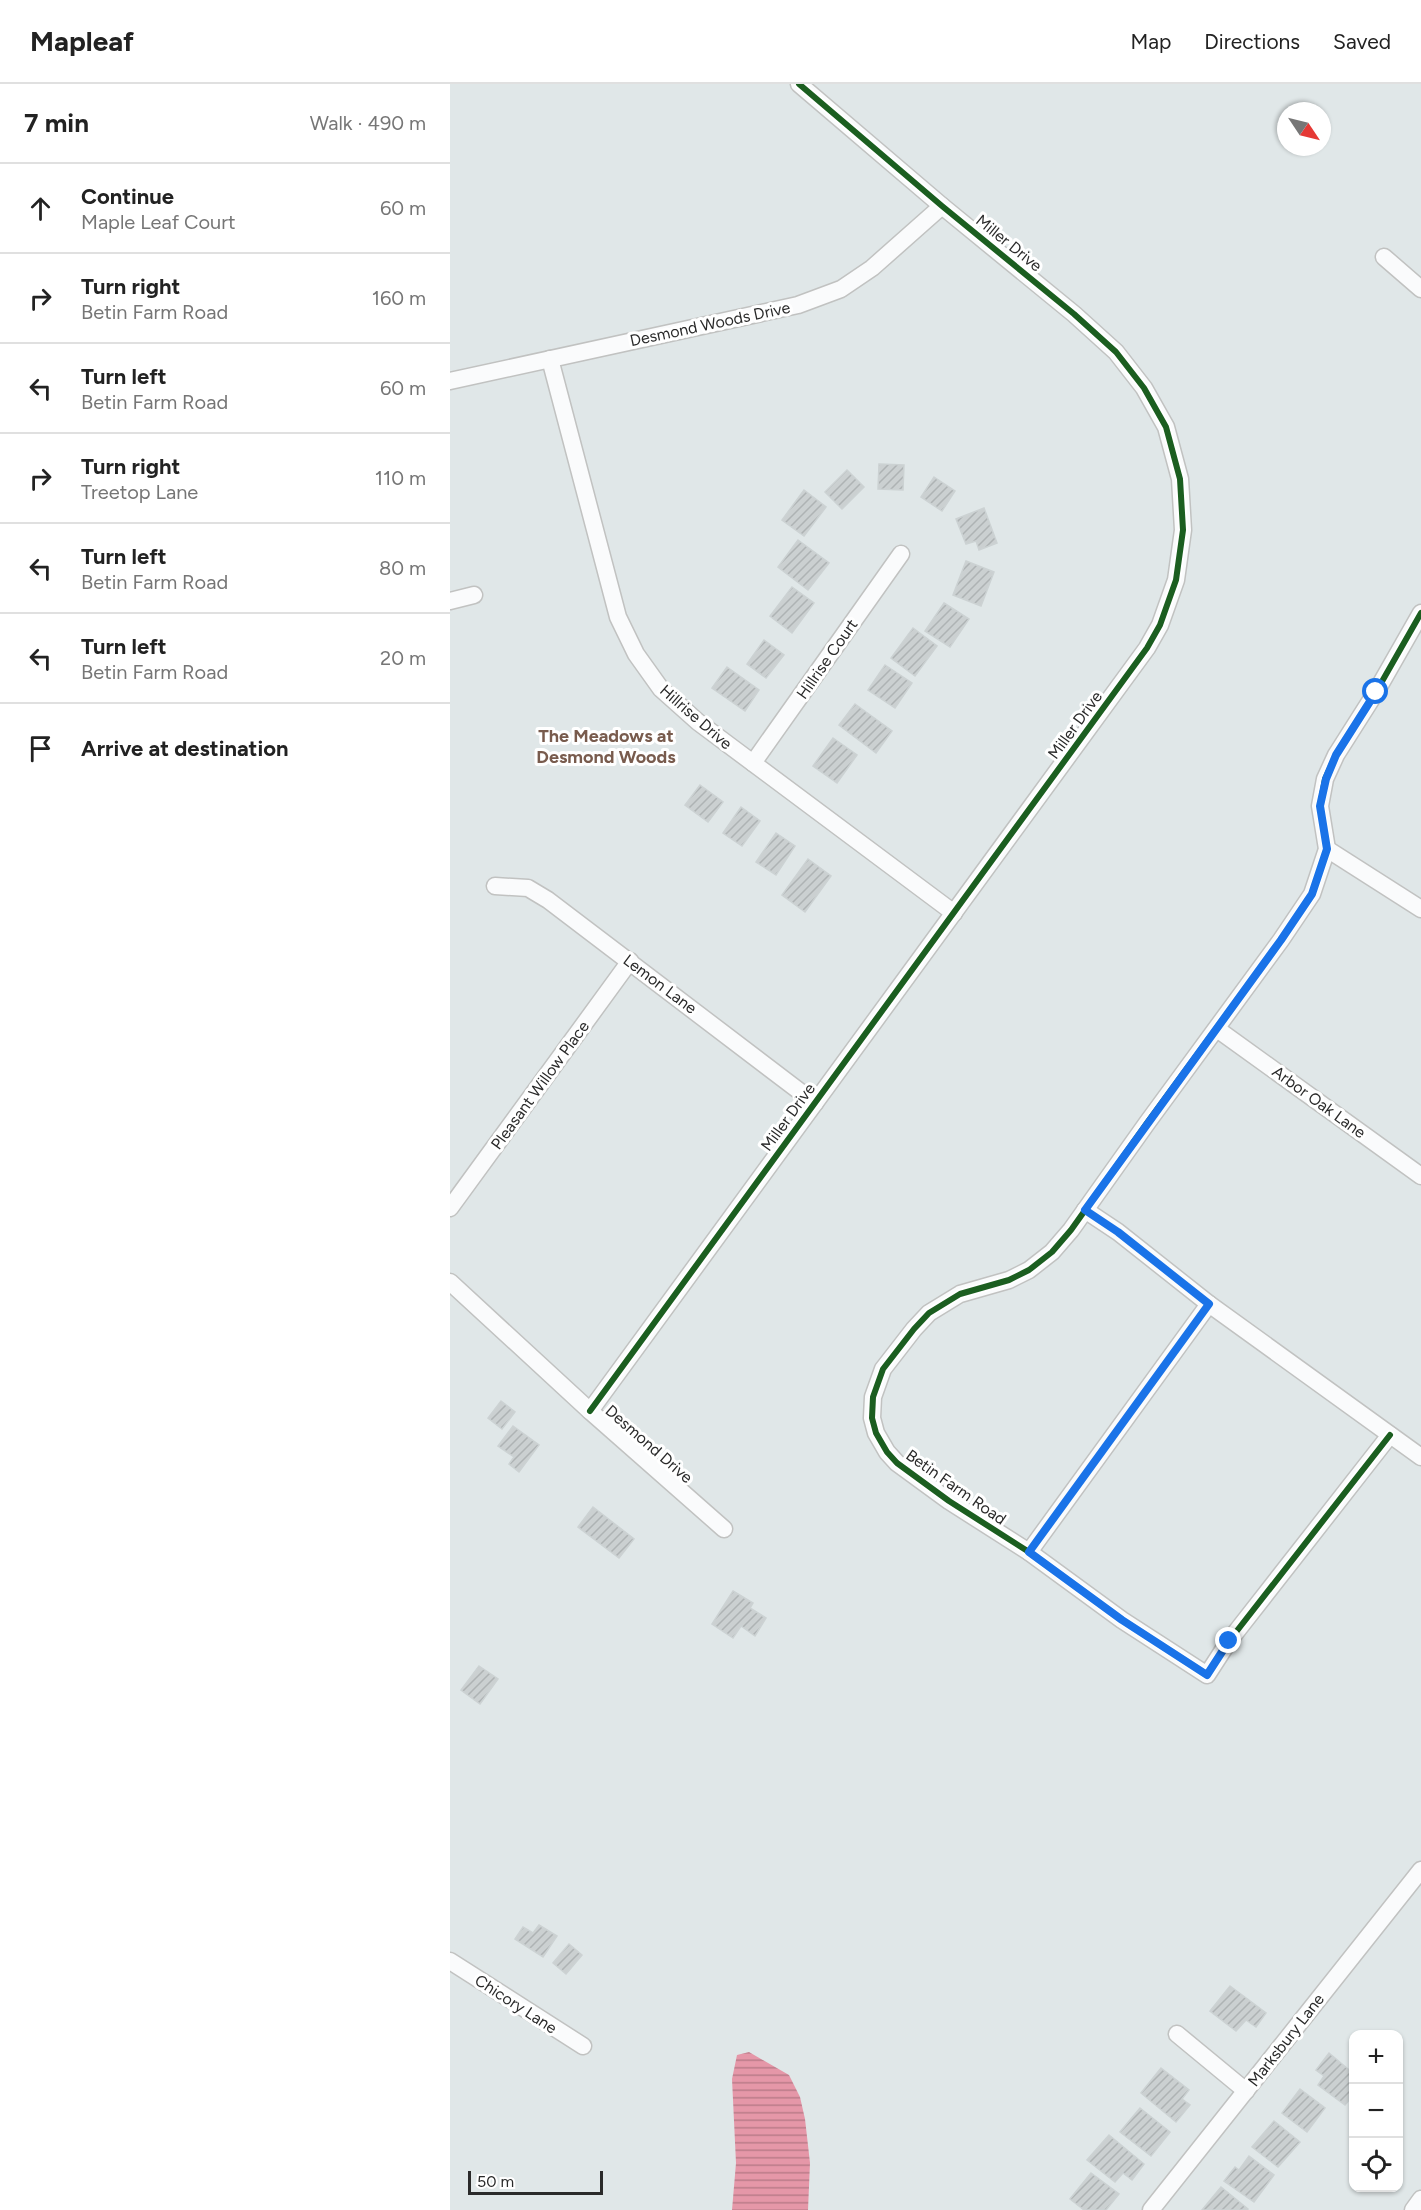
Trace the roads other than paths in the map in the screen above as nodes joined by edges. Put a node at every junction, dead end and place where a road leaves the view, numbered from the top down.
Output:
1 (799, 84) edge
2 (942, 206) junction
3 (1384, 257) dead end
4 (1421, 289) edge
5 (549, 359) junction
6 (450, 381) edge
7 (901, 554) dead end
8 (474, 595) dead end
9 (450, 601) edge
10 (1421, 613) edge
11 (1415, 636) edge
12 (753, 763) junction
13 (1327, 849) junction
14 (495, 886) dead end
15 (1421, 909) edge
16 (954, 913) junction
17 (630, 961) junction
18 (1217, 1029) junction
19 (815, 1103) junction
20 (1421, 1176) edge
21 (450, 1208) edge
22 (1085, 1210) junction
23 (450, 1282) edge
24 (1209, 1304) junction
25 (590, 1411) junction
26 (1390, 1435) junction
27 (1421, 1457) edge
28 (724, 1529) dead end
29 (1029, 1552) junction
30 (1421, 1870) edge
31 (450, 1961) edge
32 (1177, 2034) dead end
33 (583, 2046) dead end
34 (1246, 2091) junction
35 (1421, 2199) edge
36 (1151, 2210) edge
37 (1413, 2210) edge

1 - 2 street, Miller Drive
2 - 5 street, Desmond Woods Drive
2 - 16 street, Miller Drive
3 - 4 street
5 - 6 street, Desmond Woods Drive
5 - 12 street, Hillrise Drive
7 - 12 street, Hillrise Court
8 - 9 street
10 - 11 street
11 - 13 street
12 - 16 street, Hillrise Drive
13 - 15 street
13 - 18 street, Betin Farm Road
14 - 17 street, Lemon Lane
16 - 19 street, Miller Drive
17 - 19 street, Lemon Lane
17 - 21 street, Pleasant Willow Place
18 - 20 street, Arbor Oak Lane
18 - 22 street, Betin Farm Road
19 - 25 street, Miller Drive
22 - 24 street
22 - 29 street, Betin Farm Road
23 - 25 street, Desmond Drive
24 - 26 street
24 - 29 street
25 - 28 street, Desmond Drive
26 - 27 street
26 - 29 street, Betin Farm Road
30 - 34 street, Marksbury Lane
31 - 33 street, Chicory Lane
32 - 34 street
34 - 36 street, Marksbury Lane
35 - 37 street

